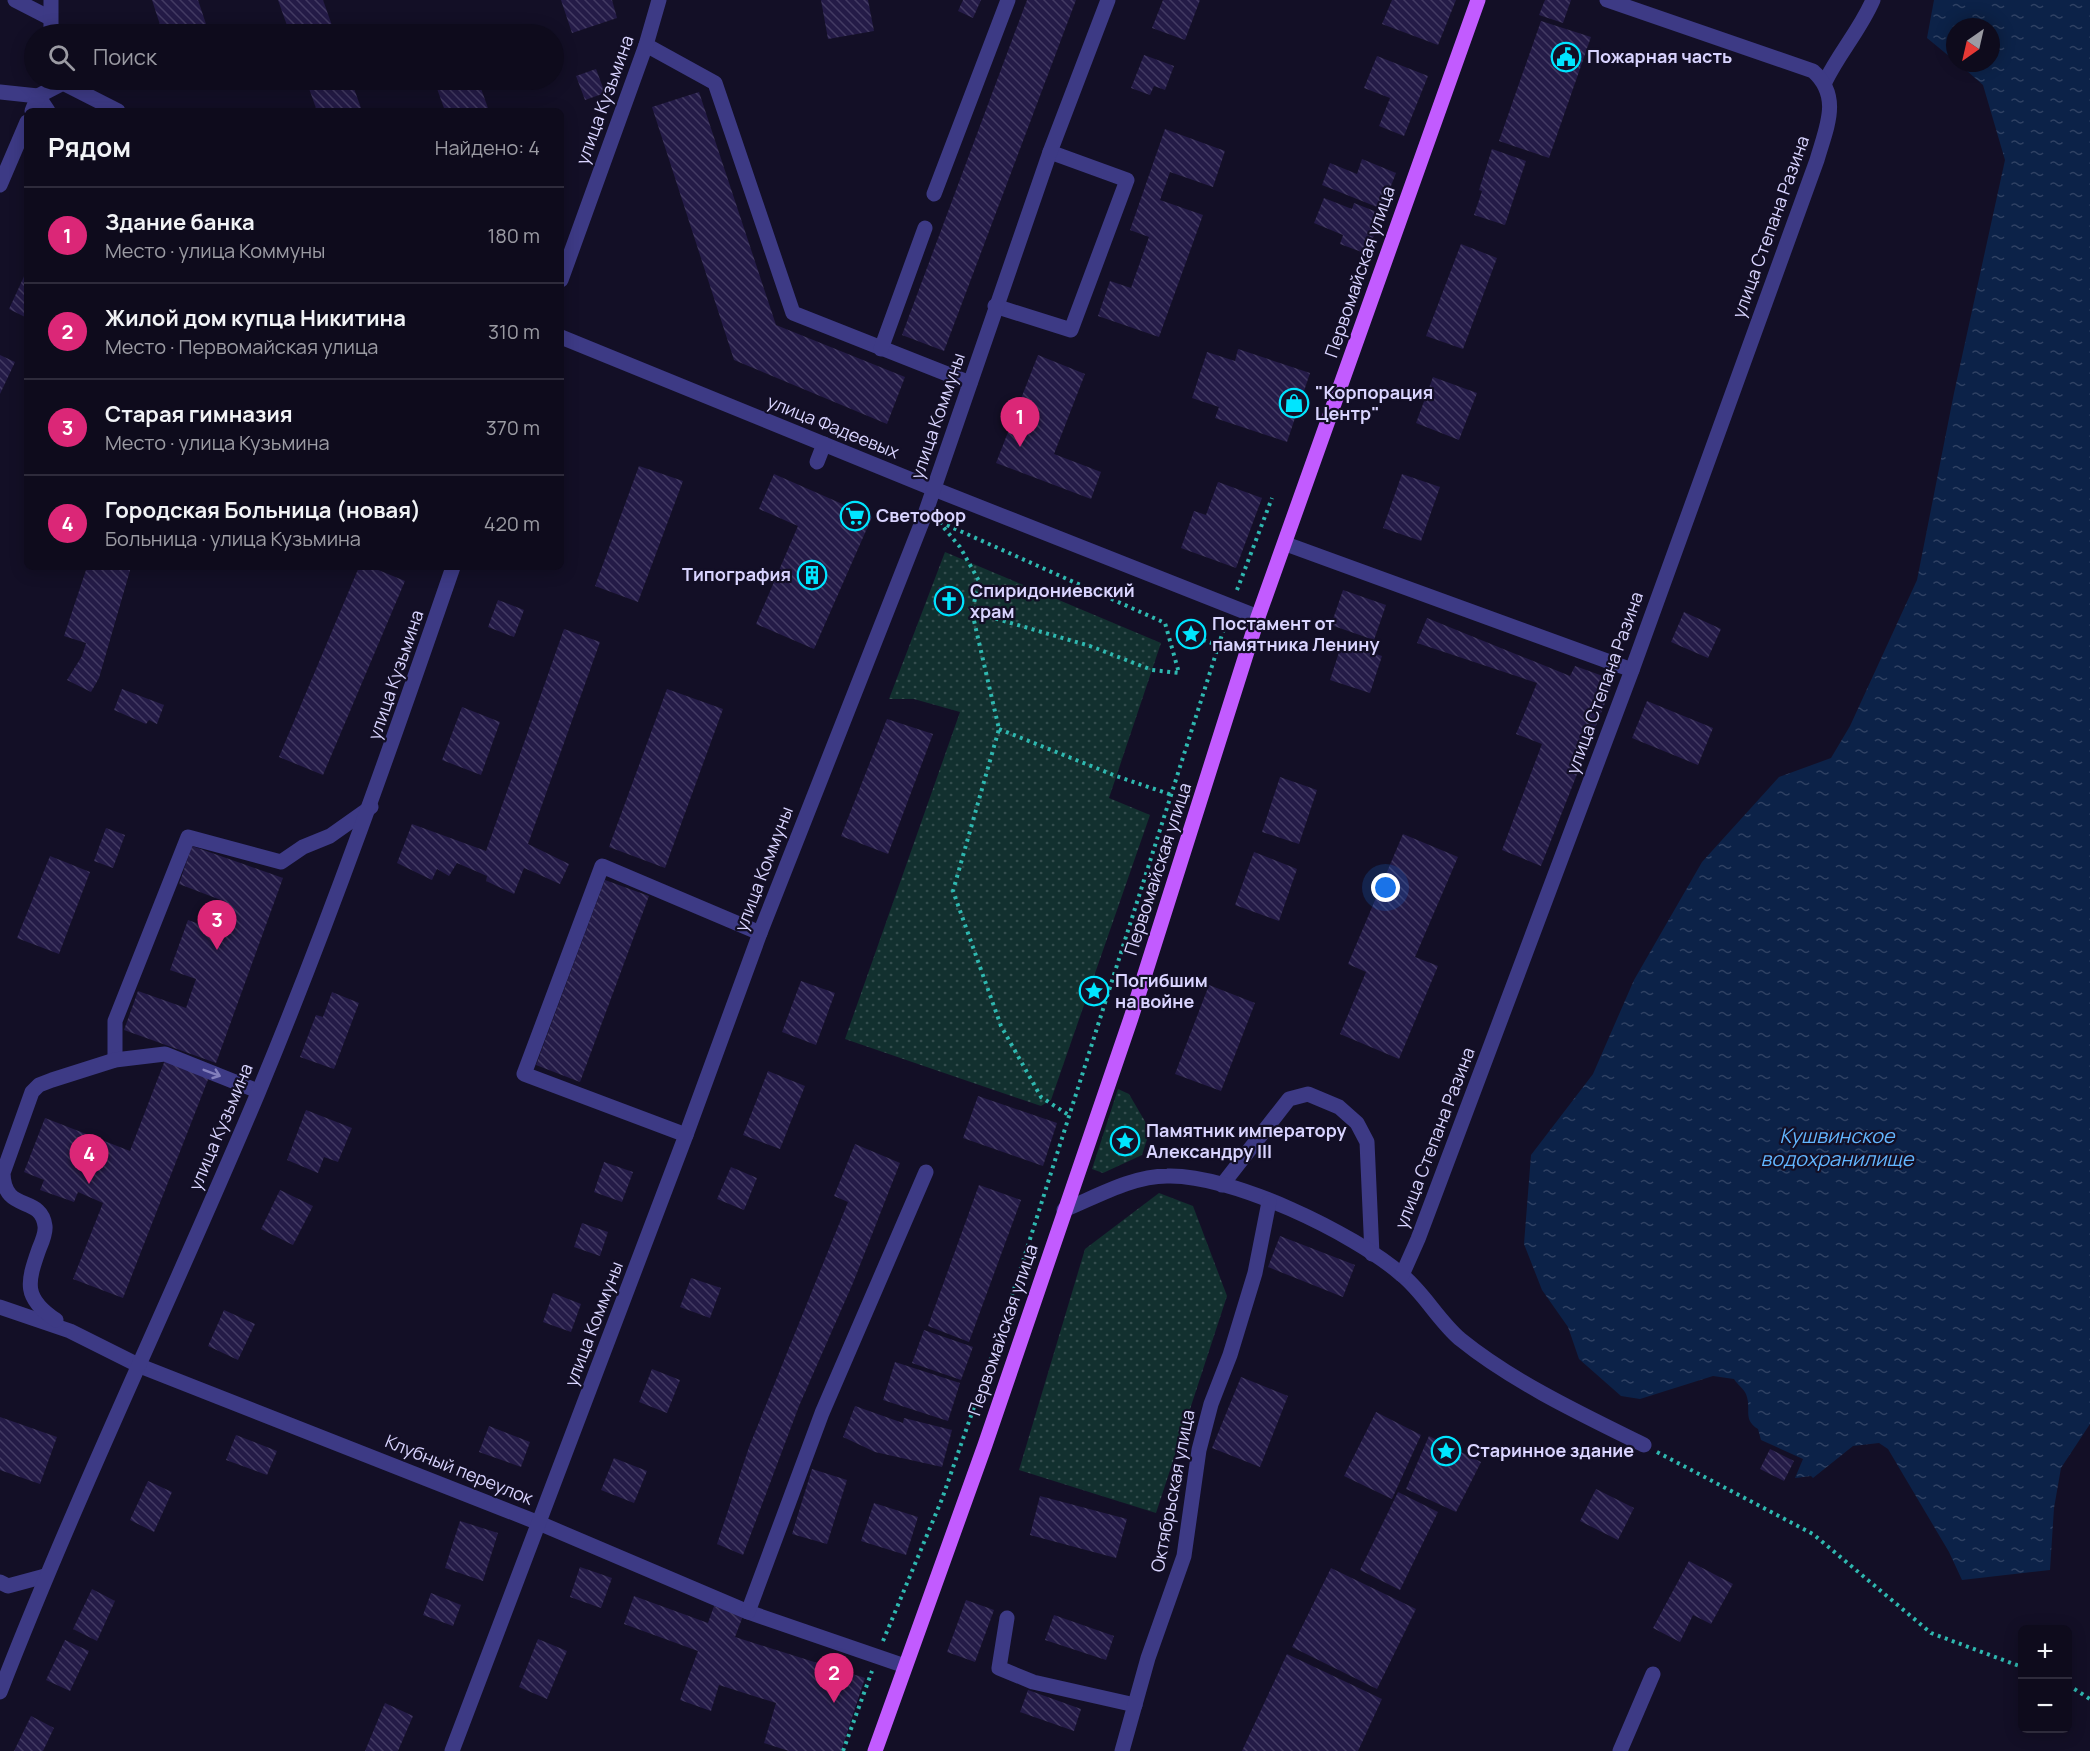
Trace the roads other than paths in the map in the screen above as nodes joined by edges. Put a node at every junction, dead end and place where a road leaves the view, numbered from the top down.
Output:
1 (15, 0) edge
2 (51, 0) edge
3 (659, 0) edge
4 (1008, 0) edge
5 (1108, 0) edge
6 (1478, 0) edge
7 (1607, 0) edge
8 (1873, 0) edge
9 (50, 18) junction
10 (50, 24) edge
11 (646, 45) junction
12 (1825, 82) junction
13 (48, 90) edge
14 (79, 90) edge
15 (0, 92) edge
16 (38, 96) junction
17 (33, 108) edge
18 (46, 108) edge
19 (112, 108) edge
20 (24, 129) edge
21 (1050, 152) junction
22 (0, 185) edge
23 (934, 194) dead end
24 (925, 228) dead end
25 (564, 272) edge
26 (995, 306) junction
27 (564, 338) edge
28 (881, 349) junction
29 (970, 382) junction
30 (824, 444) junction
31 (817, 462) dead end
32 (934, 489) junction
33 (1286, 544) junction
34 (452, 570) edge
35 (1258, 617) junction
36 (1632, 670) junction
37 (371, 807) junction
38 (760, 933) junction
39 (115, 1060) junction
40 (258, 1091) junction
41 (686, 1135) junction
42 (926, 1172) dead end
43 (1222, 1185) junction
44 (1269, 1202) junction
45 (1064, 1210) junction
46 (1372, 1254) junction
47 (1402, 1275) junction
48 (0, 1307) edge
49 (70, 1331) junction
50 (140, 1365) junction
51 (1644, 1446) road end
52 (539, 1523) junction
53 (45, 1576) junction
54 (0, 1582) edge
55 (748, 1612) junction
56 (1006, 1618) dead end
57 (905, 1666) junction
58 (1653, 1674) dead end
59 (0, 1692) edge
60 (1135, 1705) junction
61 (452, 1751) edge
62 (876, 1751) edge
63 (1122, 1751) edge
64 (1620, 1751) edge

1 - 9 street
2 - 9 street
3 - 11 street, улица Кузьмина
4 - 23 street
5 - 21 street, улица Коммуны
6 - 33 main road, Первомайская улица
7 - 12 street
8 - 12 street
9 - 10 street
11 - 25 street, улица Кузьмина
11 - 28 street
12 - 36 street, улица Степана Разина
13 - 16 street
14 - 19 street
15 - 16 street
16 - 17 street
16 - 18 street
20 - 22 street
21 - 26 street, улица Коммуны
21 - 26 street
24 - 28 street
26 - 29 street, улица Коммуны
27 - 30 street, улица Фадеевых
28 - 29 street
29 - 32 street, улица Коммуны
30 - 31 street
30 - 32 street, улица Фадеевых
32 - 35 street, улица Фадеевых
32 - 38 street, улица Коммуны
33 - 35 main road, Первомайская улица
33 - 36 street
34 - 37 street, улица Кузьмина
35 - 45 main road, Первомайская улица
36 - 47 street, улица Степана Разина
37 - 39 street
37 - 40 street, улица Кузьмина
38 - 41 street, улица Коммуны
38 - 41 street
39 -> 40 street
39 - 49 street
40 - 50 street, улица Кузьмина
41 - 52 street, улица Коммуны
42 - 55 street
43 - 44 street
43 - 45 street
43 - 46 street
44 - 46 street
44 - 60 street, Октябрьская улица
45 - 57 main road, Первомайская улица
46 - 47 street
47 - 51 street
48 - 49 street, Клубный переулок
49 - 50 street, Клубный переулок
50 - 52 street, Клубный переулок
50 - 53 street, улица Кузьмина
52 - 55 street, Клубный переулок
52 - 61 street, улица Коммуны
53 - 54 street
53 - 59 street, улица Кузьмина
55 - 57 street, Клубный переулок
56 - 60 street
57 - 62 main road, Первомайская улица
58 - 64 street
60 - 63 street, Октябрьская улица

